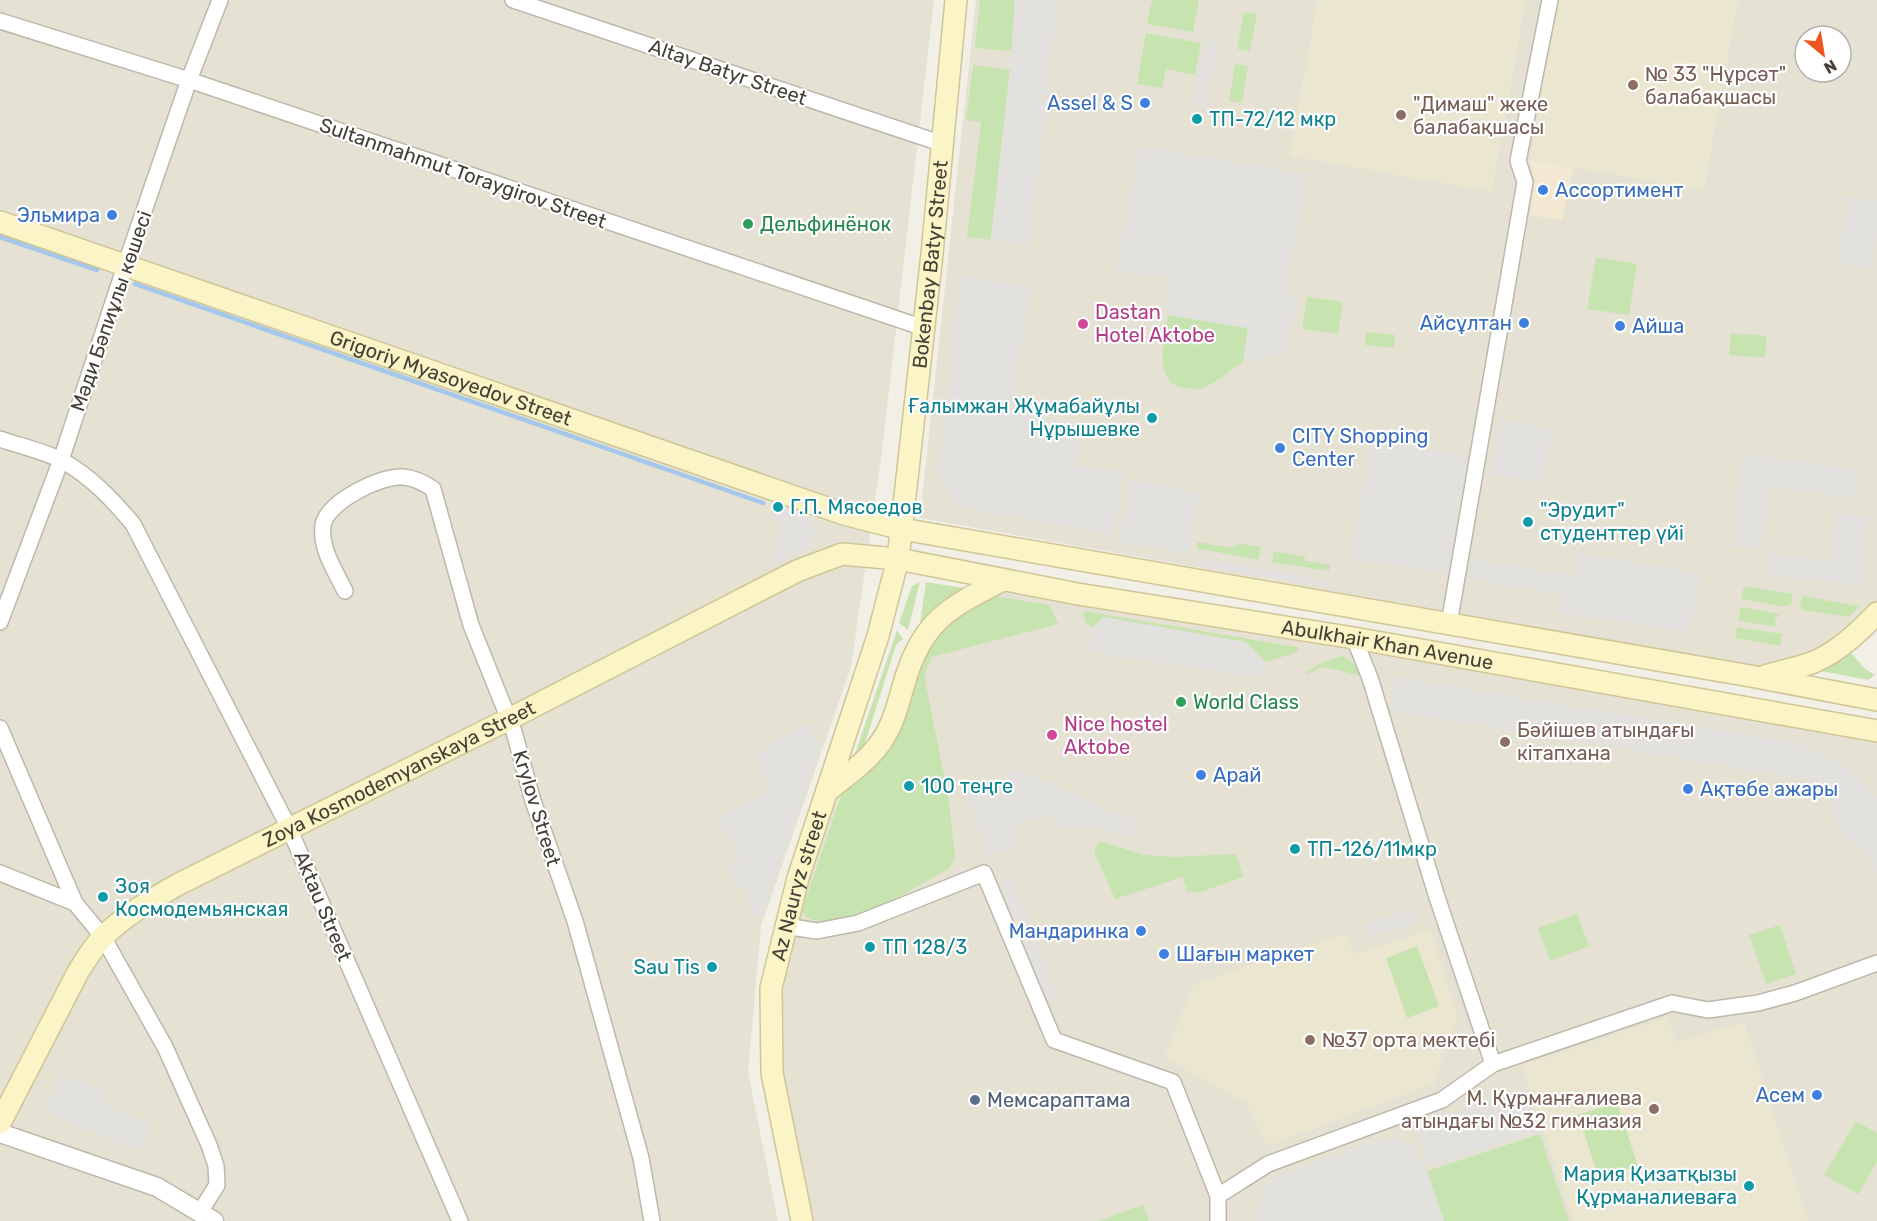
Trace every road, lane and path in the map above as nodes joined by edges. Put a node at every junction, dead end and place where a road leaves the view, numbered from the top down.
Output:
1 (220, 0) edge
2 (513, 0) edge
3 (956, 0) edge
4 (1550, 0) edge
5 (0, 21) edge
6 (189, 80) junction
7 (943, 144) junction
8 (0, 222) edge
9 (125, 266) junction
10 (924, 328) junction
11 (0, 439) edge
12 (61, 460) junction
13 (902, 529) junction
14 (898, 559) junction
15 (1085, 561) junction
16 (1003, 580) junction
17 (345, 591) dead end
18 (1078, 594) junction
19 (1877, 613) edge
20 (0, 622) edge
21 (1449, 624) junction
22 (1354, 638) junction
23 (1581, 646) junction
24 (1725, 672) junction
25 (1574, 676) junction
26 (1760, 678) junction
27 (1877, 700) edge
28 (1720, 703) junction
29 (509, 719) junction
30 (0, 728) edge
31 (1877, 730) edge
32 (826, 791) junction
33 (289, 828) junction
34 (0, 873) edge
35 (75, 903) junction
36 (785, 926) junction
37 (103, 937) junction
38 (1877, 963) edge
39 (1493, 1064) junction
40 (0, 1123) edge
41 (0, 1133) edge
42 (1218, 1196) junction
43 (207, 1217) edge
44 (459, 1221) edge
45 (652, 1221) edge
46 (802, 1221) edge
47 (1218, 1221) edge

1 - 6 street, Мәди Бәпиұлы көшесі
2 - 7 street, Altay Batyr Street
3 - 7 main road, Bokenbay Batyr Street
4 - 21 street
5 - 6 street, Sultanmahmut Toraygirov Street
6 - 9 street, Мәди Бәпиұлы көшесі
6 - 10 street, Sultanmahmut Toraygirov Street
7 - 10 main road, Bokenbay Batyr Street
8 - 9 main road, Grigoriy Myasoyedov Street
9 - 12 street, Мәди Бәпиұлы көшесі
9 - 13 main road, Grigoriy Myasoyedov Street
10 - 13 main road, Bokenbay Batyr Street
11 - 12 street, Aktau Street
12 - 20 street, Мәди Бәпиұлы көшесі
12 - 33 street, Aktau Street
13 - 14 main road, Bokenbay Batyr Street
13 - 15 main road, Abulkhair Khan Avenue
14 - 16 main road, Abulkhair Khan Avenue
14 - 29 main road, Zoya Kosmodemyanskaya Street
14 - 32 main road, Az Nauryz street
15 - 18 main road
15 - 21 main road, Abulkhair Khan Avenue
16 - 18 main road, Abulkhair Khan Avenue
16 - 32 main road
17 - 29 street, Krylov Street
18 - 22 main road, Abulkhair Khan Avenue
19 - 26 main road
21 - 23 main road, Abulkhair Khan Avenue
22 - 25 main road, Abulkhair Khan Avenue
22 - 39 street
23 - 24 main road, Abulkhair Khan Avenue
23 - 25 main road
24 - 26 main road, Abulkhair Khan Avenue
24 - 28 main road
25 - 28 main road, Abulkhair Khan Avenue
26 - 27 main road, Abulkhair Khan Avenue
28 - 31 main road, Abulkhair Khan Avenue
29 - 33 main road, Zoya Kosmodemyanskaya Street
29 - 45 street, Krylov Street
30 - 35 street
32 - 36 main road, Az Nauryz street
33 - 37 main road, Zoya Kosmodemyanskaya Street
33 - 44 street, Aktau Street
34 - 35 street
35 - 37 street
36 - 42 street
36 - 46 main road, Az Nauryz street
37 - 40 main road, Zoya Kosmodemyanskaya Street
37 - 43 street
38 - 39 street
39 - 42 street
41 - 43 street
42 - 47 street

